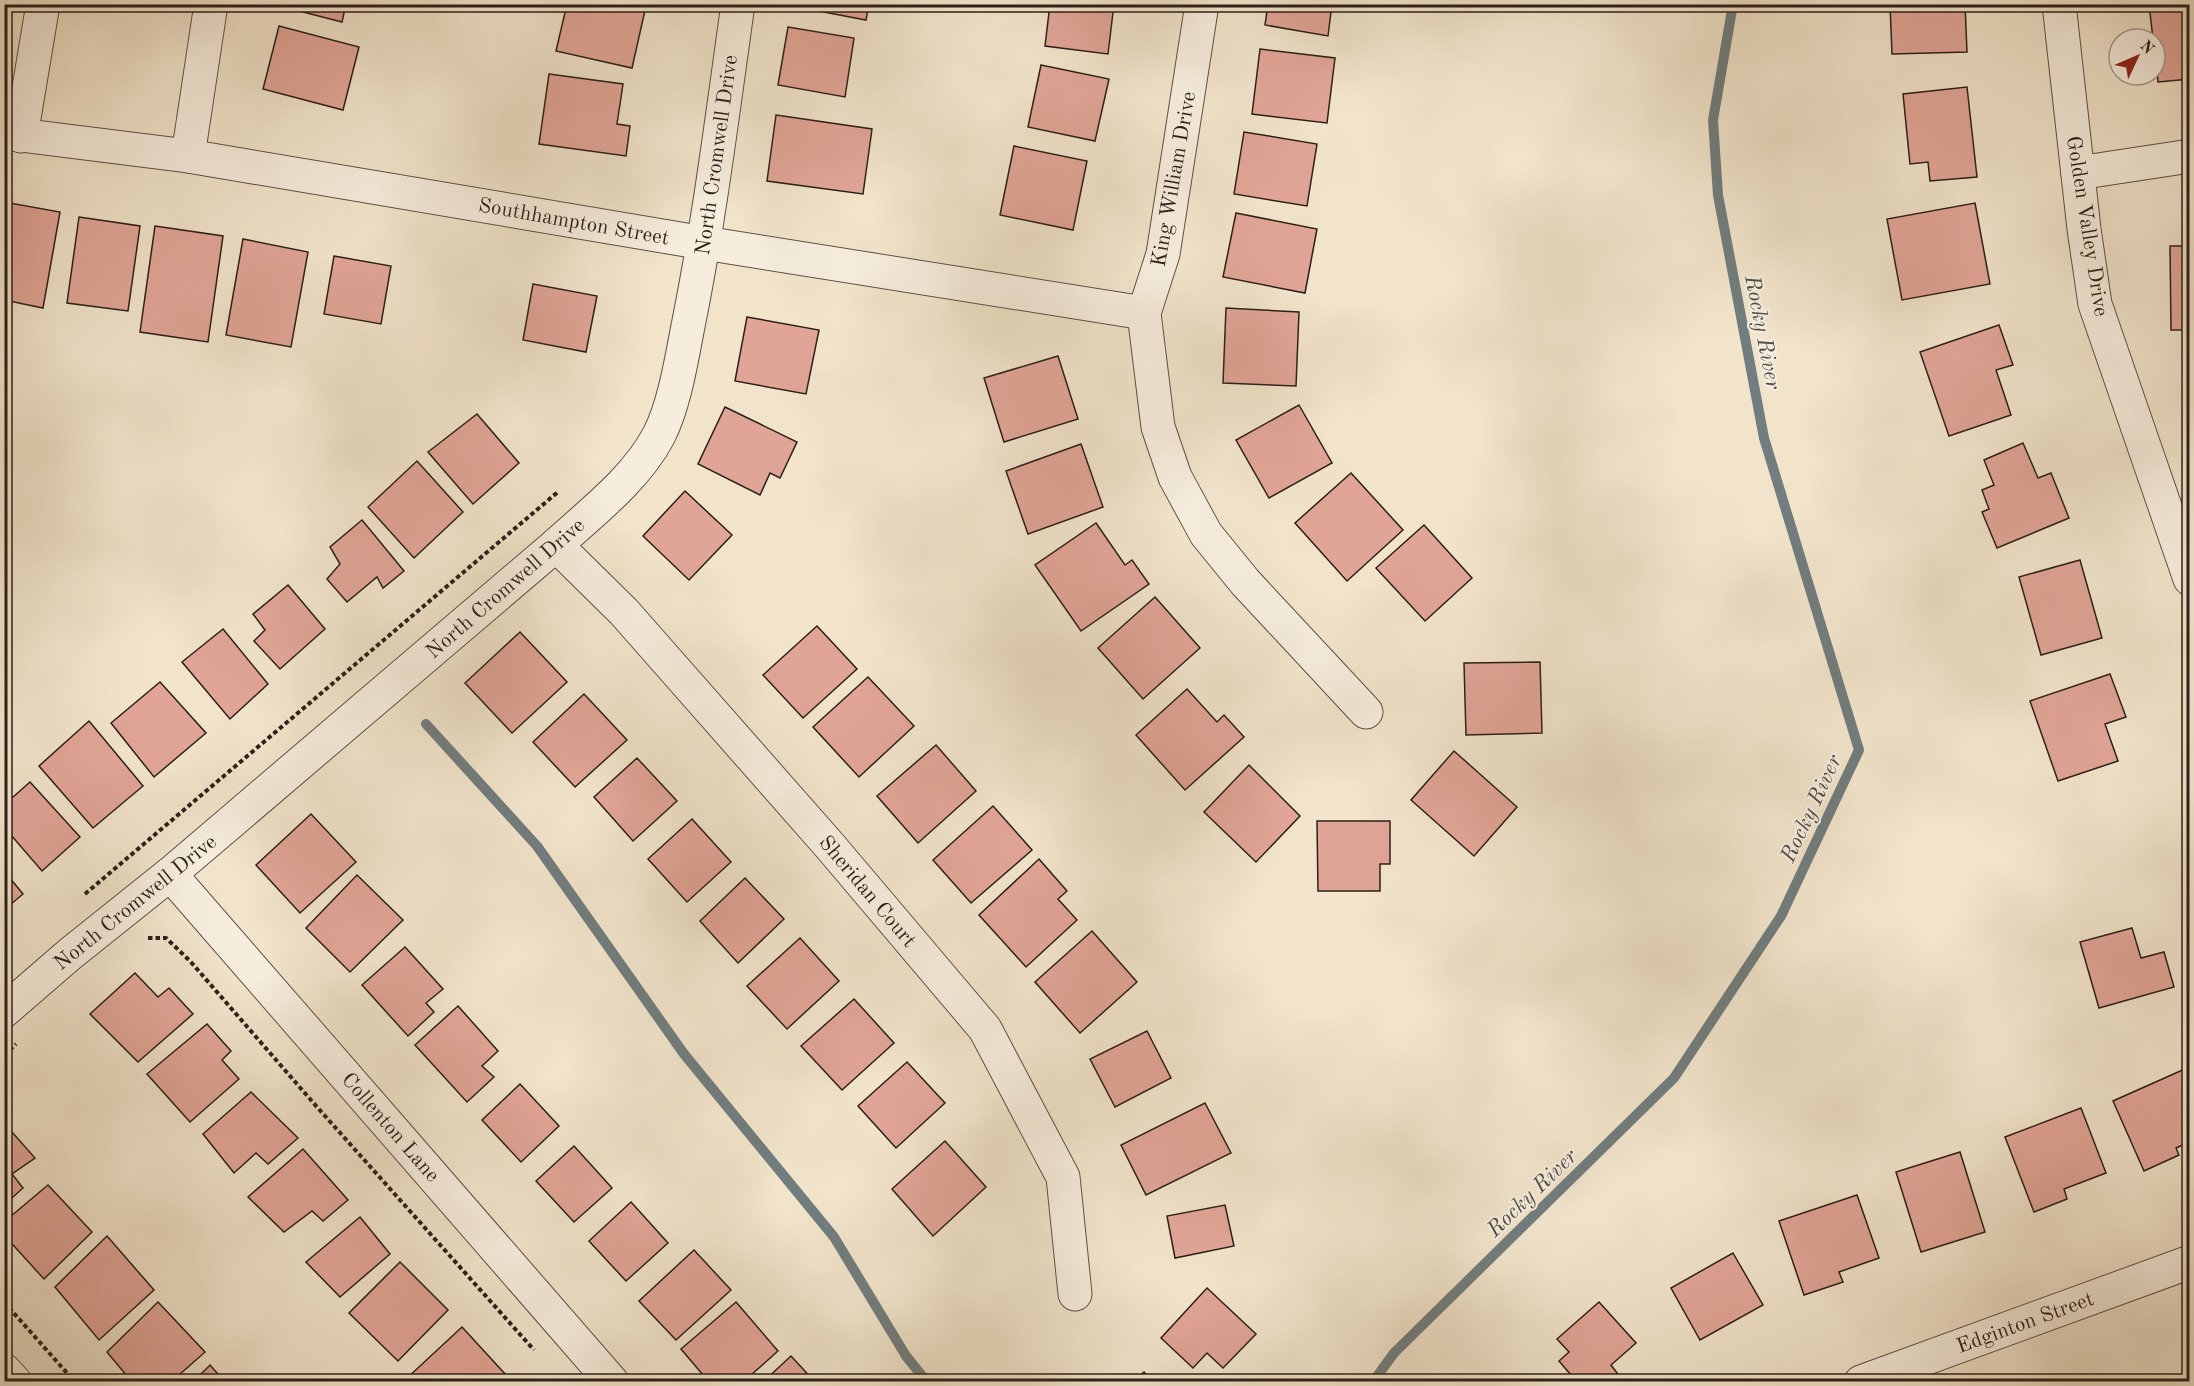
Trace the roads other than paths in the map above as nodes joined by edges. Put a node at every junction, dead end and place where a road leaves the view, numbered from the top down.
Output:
1 (43, 4) edge
2 (211, 4) edge
3 (738, 4) edge
4 (1202, 4) edge
5 (2059, 4) edge
6 (13, 134) edge
7 (188, 156) junction
8 (2190, 156) edge
9 (2078, 173) junction
10 (704, 243) junction
11 (1144, 313) junction
12 (556, 545) junction
13 (2190, 579) edge
14 (1366, 712) dead end
15 (170, 874) junction
16 (4, 1011) edge
17 (2190, 1262) edge
18 (1075, 1294) dead end
19 (4, 1370) edge
20 (15, 1382) edge
21 (612, 1382) edge
22 (1861, 1382) edge

1 - 6 street
2 - 7 street
3 - 10 street, North Cromwell Drive
4 - 11 street, King William Drive
5 - 9 street, Golden Valley Drive
6 - 7 street, Southhampton Street
7 - 10 street, Southhampton Street
8 - 9 street
9 - 13 street, Golden Valley Drive
10 - 11 street, Southhampton Street
10 - 12 street, North Cromwell Drive
11 - 14 street, King William Drive
12 - 15 street, North Cromwell Drive
12 - 18 street, Sheridan Court
15 - 16 street, North Cromwell Drive
15 - 21 street, Collenton Lane
17 - 22 street, Edginton Street
19 - 20 street

